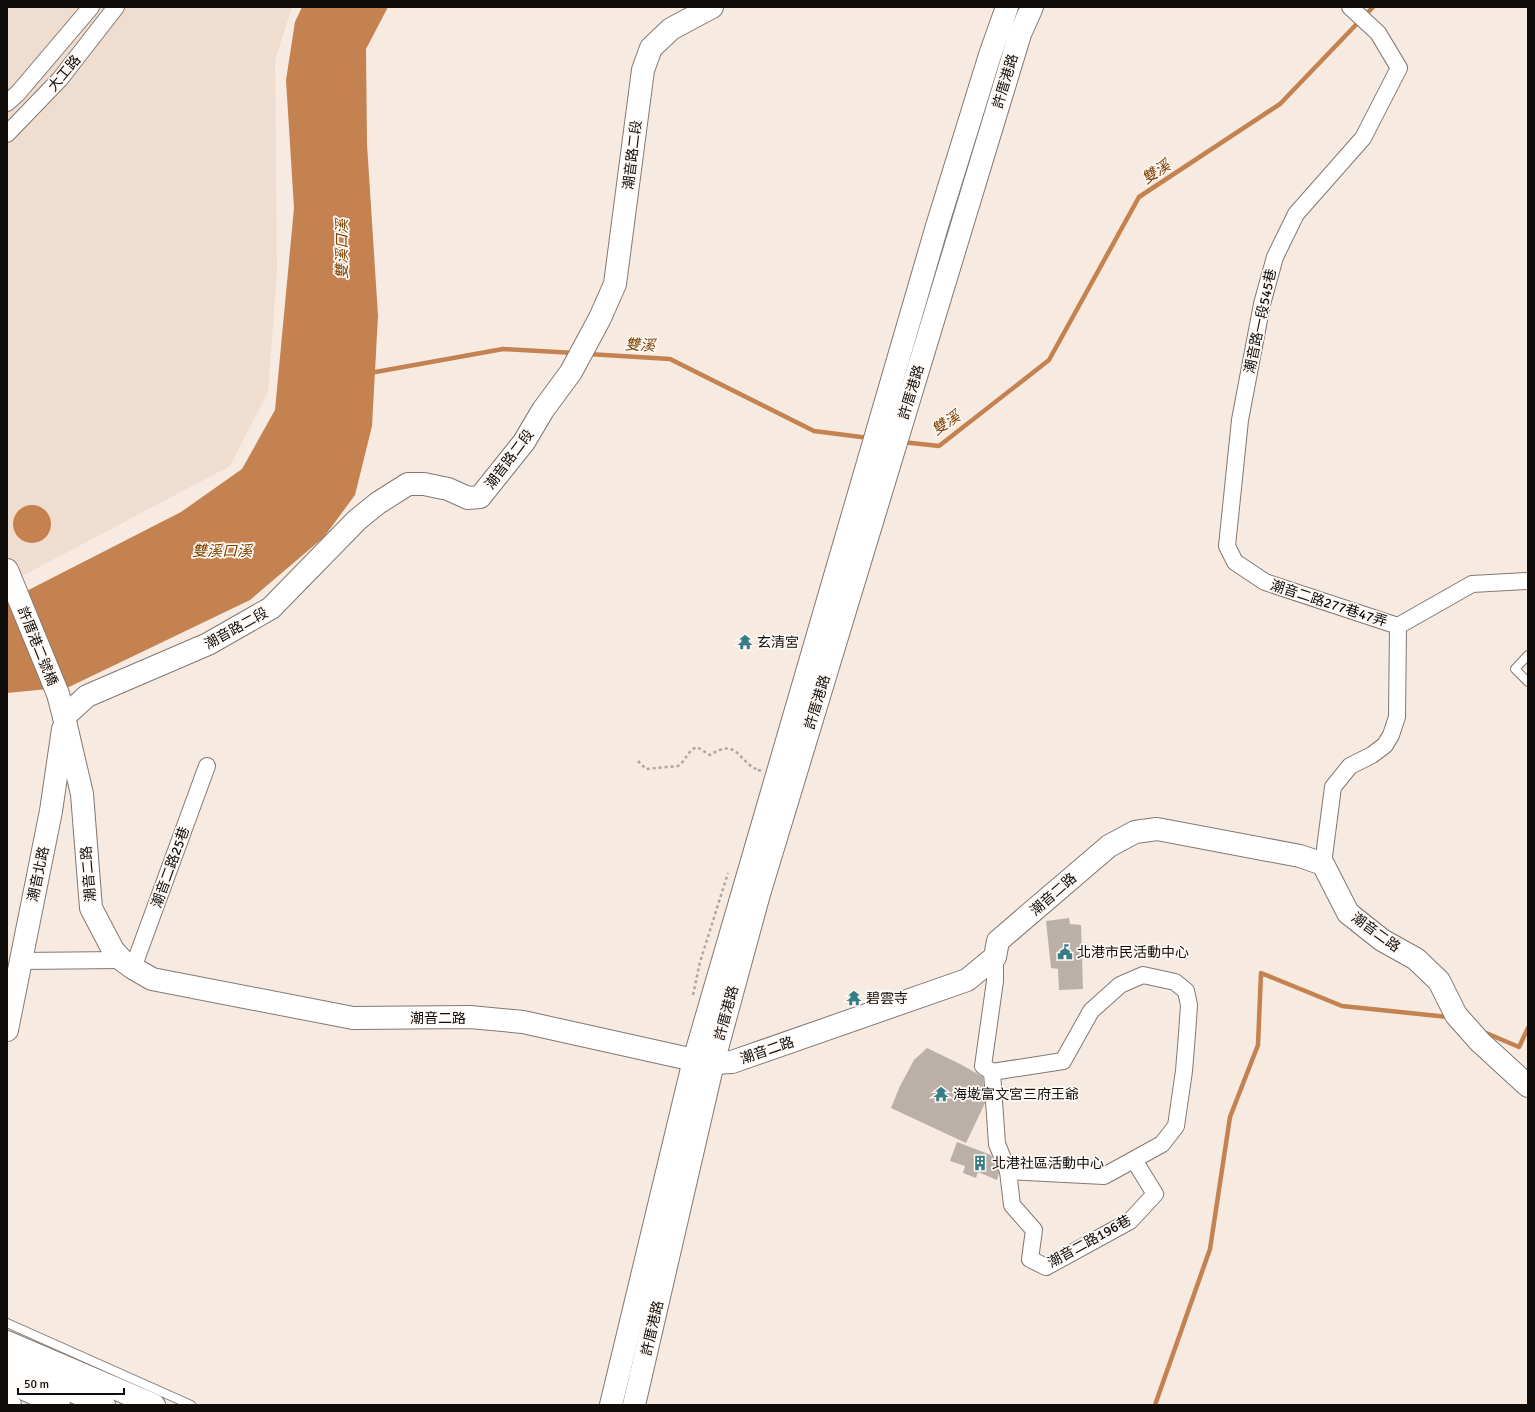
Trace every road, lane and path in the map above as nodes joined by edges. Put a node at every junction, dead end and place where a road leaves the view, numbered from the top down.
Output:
1 (91, 7) edge
2 (116, 7) edge
3 (712, 7) edge
4 (1007, 7) edge
5 (1032, 7) edge
6 (1353, 10) edge
7 (7, 103) edge
8 (7, 134) edge
9 (1227, 546) joint
10 (9, 573) edge
11 (1528, 582) edge
12 (1398, 626) junction
13 (1528, 655) edge
14 (1528, 682) edge
15 (58, 694) joint
16 (64, 717) junction
17 (638, 761) dead end
18 (207, 766) dead end
19 (760, 771) dead end
20 (1323, 864) junction
21 (995, 957) junction
22 (20, 961) junction
23 (128, 964) junction
24 (7, 1030) edge
25 (704, 1061) junction
26 (992, 1072) junction
27 (1528, 1086) edge
28 (1134, 1160) junction
29 (1008, 1171) junction
30 (7, 1323) edge
31 (7, 1342) edge
32 (7, 1362) edge
33 (7, 1382) edge
34 (7, 1404) edge
35 (10, 1405) edge
36 (59, 1405) edge
37 (104, 1405) edge
38 (154, 1405) edge
39 (191, 1405) edge
40 (611, 1405) edge
41 (634, 1405) edge

1 - 7 street, 大工路
2 - 8 street, 大工路
3 - 16 main road, 潮音路二段
4 - 25 main road, 許厝港路
5 - 25 main road, 許厝港路
6 - 9 street, 潮音路一段545巷
9 - 12 street, 潮音二路277巷47弄
10 - 15 main road, 許厝港二號橋
11 - 12 street
12 - 20 street
13 - 14 lane
15 - 16 main road, 潮音二路
16 - 22 main road, 潮音北路
16 - 23 main road, 潮音二路
17 - 19 path
18 - 23 street, 潮音二路25巷
20 - 21 main road, 潮音二路
20 - 27 main road, 潮音二路
21 - 25 main road, 潮音二路
21 - 26 street, 潮音二路196巷
22 - 23 street
22 - 24 main road, 潮音北路
23 - 25 main road, 潮音二路
25 - 40 main road, 許厝港路
25 - 41 main road, 許厝港路
26 - 28 street
26 - 29 street, 潮音二路196巷
28 - 29 street
28 - 29 street, 潮音二路196巷
30 - 39 lane
31 - 38 main road
32 - 37 main road
33 - 36 main road
34 - 35 main road

